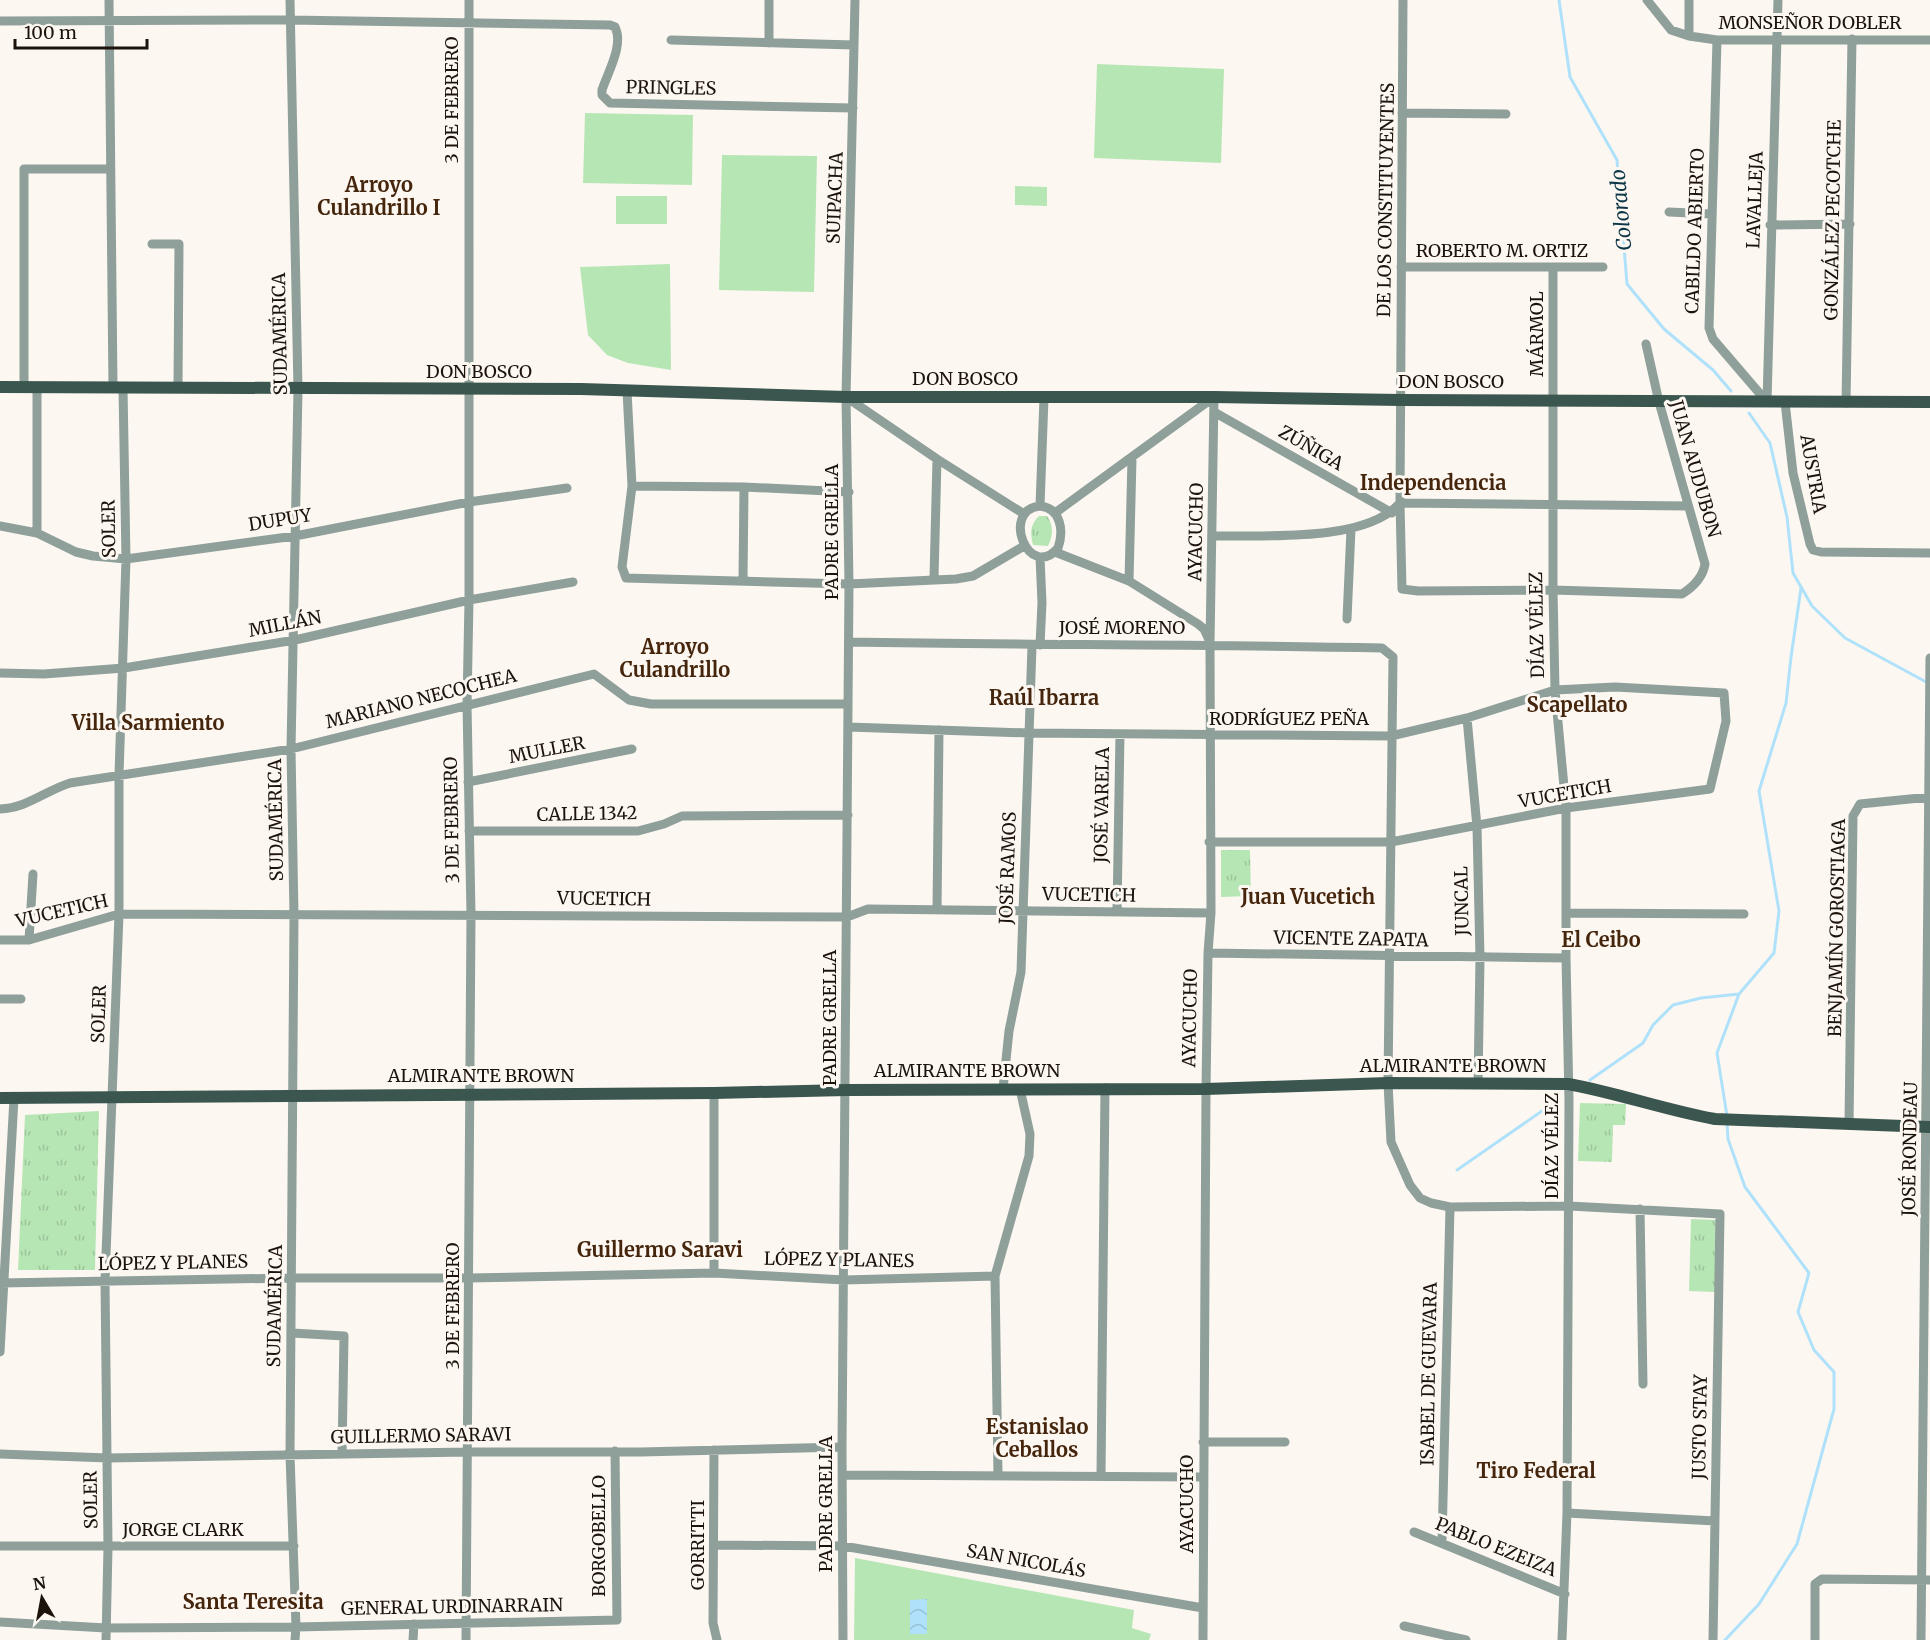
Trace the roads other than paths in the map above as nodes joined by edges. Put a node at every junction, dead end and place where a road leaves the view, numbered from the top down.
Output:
1 (109, 0) edge
2 (290, 0) edge
3 (469, 0) edge
4 (769, 0) edge
5 (855, 0) edge
6 (1403, 0) edge
7 (1647, 0) edge
8 (1689, 0) edge
9 (1778, 0) edge
10 (290, 20) junction
11 (0, 21) edge
12 (109, 21) junction
13 (469, 23) junction
14 (1689, 36) junction
15 (1852, 39) junction
16 (671, 40) dead end
17 (1717, 40) junction
18 (1777, 40) junction
19 (1930, 40) edge
20 (769, 43) junction
21 (855, 45) junction
22 (854, 108) junction
23 (1402, 113) junction
24 (1506, 114) dead end
25 (110, 169) junction
26 (1669, 212) dead end
27 (1712, 214) junction
28 (1850, 224) junction
29 (1770, 225) junction
30 (152, 244) dead end
31 (1401, 267) junction
32 (1603, 267) dead end
33 (1553, 268) junction
34 (1646, 344) dead end
35 (0, 387) edge
36 (178, 387) junction
37 (24, 388) junction
38 (37, 388) junction
39 (118, 388) junction
40 (298, 389) junction
41 (468, 390) junction
42 (627, 391) junction
43 (846, 397) junction
44 (1215, 397) junction
45 (1044, 398) junction
46 (1401, 400) junction
47 (1553, 401) junction
48 (1659, 402) junction
49 (1767, 402) junction
50 (1785, 402) junction
51 (1930, 402) edge
52 (1846, 403) junction
53 (1214, 412) junction
54 (1132, 458) junction
55 (936, 459) junction
56 (632, 486) junction
57 (744, 487) junction
58 (567, 488) dead end
59 (849, 492) junction
60 (469, 502) junction
61 (1400, 503) junction
62 (1552, 505) junction
63 (1040, 506) junction
64 (1687, 506) junction
65 (1055, 513) junction
66 (1392, 513) junction
67 (1024, 514) junction
68 (0, 526) edge
69 (1351, 529) junction
70 (37, 533) junction
71 (295, 536) junction
72 (1212, 536) junction
73 (1024, 546) junction
74 (1055, 552) junction
75 (1930, 553) edge
76 (1040, 557) junction
77 (126, 559) junction
78 (934, 578) junction
79 (743, 581) junction
80 (1129, 581) junction
81 (573, 582) dead end
82 (849, 584) junction
83 (1553, 590) junction
84 (469, 600) junction
85 (1347, 619) dead end
86 (295, 640) junction
87 (849, 642) junction
88 (1036, 645) junction
89 (1210, 645) junction
90 (1930, 660) edge
91 (123, 668) junction
92 (0, 673) edge
93 (1555, 690) junction
94 (849, 704) junction
95 (467, 705) junction
96 (1467, 718) junction
97 (848, 727) junction
98 (939, 730) junction
99 (1029, 733) junction
100 (1120, 734) junction
101 (1211, 736) junction
102 (1391, 736) junction
103 (291, 749) junction
104 (632, 749) dead end
105 (119, 775) junction
106 (468, 782) junction
107 (1710, 789) joint
108 (1929, 797) edge
109 (0, 808) edge
110 (1566, 808) junction
111 (848, 815) junction
112 (1478, 827) junction
113 (469, 831) junction
114 (1209, 842) junction
115 (1391, 842) junction
116 (33, 874) dead end
117 (936, 910) junction
118 (1024, 911) junction
119 (1117, 912) junction
120 (1211, 913) junction
121 (1566, 913) junction
122 (119, 914) junction
123 (471, 914) junction
124 (1744, 914) dead end
125 (294, 915) junction
126 (847, 917) junction
127 (0, 940) edge
128 (29, 940) junction
129 (1208, 953) junction
130 (1389, 957) junction
131 (1480, 958) junction
132 (1566, 958) junction
133 (1929, 989) edge
134 (0, 999) edge
135 (21, 999) dead end
136 (1388, 1083) junction
137 (1478, 1084) junction
138 (1568, 1084) junction
139 (1105, 1088) junction
140 (1003, 1089) junction
141 (1020, 1089) junction
142 (1206, 1089) junction
143 (846, 1090) junction
144 (714, 1093) junction
145 (470, 1094) junction
146 (293, 1096) junction
147 (0, 1098) edge
148 (14, 1098) junction
149 (112, 1098) junction
150 (1849, 1124) junction
151 (1928, 1127) edge
152 (1569, 1206) junction
153 (1450, 1207) junction
154 (1640, 1209) junction
155 (1928, 1247) edge
156 (714, 1273) junction
157 (994, 1276) junction
158 (292, 1278) junction
159 (469, 1278) junction
160 (844, 1280) junction
161 (105, 1281) junction
162 (2, 1283) edge
163 (292, 1333) junction
164 (0, 1352) edge
165 (1927, 1365) edge
166 (1643, 1384) dead end
167 (1203, 1442) junction
168 (1285, 1442) dead end
169 (842, 1447) junction
170 (714, 1450) junction
171 (615, 1451) junction
172 (468, 1452) junction
173 (0, 1454) edge
174 (342, 1454) junction
175 (290, 1455) junction
176 (108, 1458) junction
177 (843, 1475) junction
178 (998, 1475) junction
179 (1101, 1475) junction
180 (1203, 1477) junction
181 (1926, 1487) edge
182 (1567, 1513) junction
183 (1715, 1521) junction
184 (1414, 1532) dead end
185 (1442, 1543) junction
186 (715, 1545) junction
187 (0, 1546) edge
188 (294, 1546) junction
189 (843, 1546) junction
190 (108, 1547) junction
191 (1926, 1580) edge
192 (1565, 1594) junction
193 (1203, 1608) junction
194 (616, 1620) joint
195 (0, 1622) edge
196 (466, 1623) junction
197 (414, 1624) junction
198 (1404, 1626) dead end
199 (296, 1627) junction
200 (106, 1628) junction
201 (106, 1640) edge
202 (295, 1640) edge
203 (413, 1640) edge
204 (466, 1640) edge
205 (717, 1640) edge
206 (843, 1640) edge
207 (1203, 1640) edge
208 (1466, 1640) edge
209 (1563, 1640) edge
210 (1713, 1640) edge
211 (1815, 1640) edge
212 (1922, 1640) edge

1 - 12 street, SOLER
2 - 10 street, SUDAMÉRICA
3 - 13 street, 3 DE FEBRERO
4 - 20 street
5 - 21 street, SUIPACHA
6 - 23 street, DE LOS CONSTITUYENTES
7 - 14 street
8 - 14 street
9 - 18 street, LAVALLEJA
10 - 12 street, PRINGLES
10 - 13 street, PRINGLES
10 - 40 street, SUDAMÉRICA
11 - 12 street, PRINGLES
12 - 25 street, SOLER
13 - 22 street, PRINGLES
13 - 41 street, 3 DE FEBRERO
14 - 17 street, MONSEÑOR DOBLER
15 - 18 street, MONSEÑOR DOBLER
15 - 19 street, MONSEÑOR DOBLER
15 - 28 street, GONZÁLEZ PECOTCHE
16 - 20 street
17 - 18 street, MONSEÑOR DOBLER
17 - 27 street, CABILDO ABIERTO
18 - 29 street, LAVALLEJA
20 - 21 street
21 - 22 street, SUIPACHA
22 - 43 street, SUIPACHA
23 - 24 street
23 - 31 street, DE LOS CONSTITUYENTES
25 - 37 street
25 - 39 street, SOLER
26 - 27 street
27 - 49 street, CABILDO ABIERTO
28 - 29 street
28 - 52 street, GONZÁLEZ PECOTCHE
29 - 49 street, LAVALLEJA
30 - 36 street
31 - 33 street, ROBERTO M. ORTIZ
31 - 46 street, DE LOS CONSTITUYENTES
32 - 33 street, ROBERTO M. ORTIZ
33 - 47 street, MÁRMOL
34 - 48 street, JUAN AUDUBON
35 - 37 main road, DON BOSCO
36 - 39 main road, DON BOSCO
36 - 40 main road, DON BOSCO
37 - 38 main road, DON BOSCO
38 - 39 main road, DON BOSCO
38 - 70 street
39 - 77 street, SOLER
40 - 41 main road, DON BOSCO
40 - 71 street, SUDAMÉRICA
41 - 42 main road, DON BOSCO
41 - 60 street, 3 DE FEBRERO
42 - 43 main road, DON BOSCO
42 - 56 street
43 - 45 main road, DON BOSCO
43 - 55 street
43 - 59 street, PADRE GRELLA
44 - 45 main road, DON BOSCO
44 - 46 main road, DON BOSCO
44 - 53 street, AYACUCHO
44 - 54 street
45 - 63 street
46 - 47 main road, DON BOSCO
46 - 61 street, DE LOS CONSTITUYENTES
47 - 48 main road, DON BOSCO
47 - 62 street, DÍAZ VÉLEZ
48 - 49 main road, DON BOSCO
48 - 64 street, JUAN AUDUBON
49 - 50 main road, DON BOSCO
50 - 52 main road, DON BOSCO
50 - 75 street, AUSTRIA
51 - 52 main road, DON BOSCO
53 - 66 street, ZÚÑIGA
53 - 72 street, AYACUCHO
54 - 65 street
54 - 80 street
55 - 67 street
55 - 78 street
56 - 57 street
56 - 79 street
57 - 59 street
57 - 79 street
58 - 60 street, DUPUY
59 - 82 street, PADRE GRELLA
60 - 71 street, DUPUY
60 - 84 street, 3 DE FEBRERO
61 - 62 street
61 - 66 street
61 - 83 street, DE LOS CONSTITUYENTES
62 - 64 street
62 - 83 street, DÍAZ VÉLEZ
63 - 65 street
63 - 67 street
64 - 83 street, JUAN AUDUBON
65 - 74 street
66 - 69 street
67 - 73 street
68 - 70 street, DUPUY
69 - 72 street
69 - 85 street
70 - 77 street, DUPUY
71 - 77 street, DUPUY
71 - 86 street, SUDAMÉRICA
72 - 89 street, AYACUCHO
73 - 76 street
73 - 78 street
74 - 76 street
74 - 80 street
76 - 88 street, JOSÉ RAMOS
77 - 91 street, SOLER
78 - 82 street
79 - 82 street
80 - 89 street
81 - 84 street, MILLÁN
82 - 87 street, PADRE GRELLA
83 - 93 street, DÍAZ VÉLEZ
84 - 86 street, MILLÁN
84 - 95 street, 3 DE FEBRERO
86 - 91 street, MILLÁN
86 - 103 street, SUDAMÉRICA
87 - 88 street, JOSÉ MORENO
87 - 94 street, PADRE GRELLA
88 - 89 street, JOSÉ MORENO
88 - 99 street, JOSÉ RAMOS
89 - 101 street, AYACUCHO
89 - 102 street, JOSÉ MORENO
90 - 108 street, JOSÉ RONDEAU
91 - 92 street, MILLÁN
91 - 105 street, SOLER
93 - 96 street, RODRÍGUEZ PEÑA
93 - 107 street, RODRÍGUEZ PEÑA
93 - 110 street, DÍAZ VÉLEZ
94 - 95 street, MARIANO NECOCHEA
94 - 97 street, PADRE GRELLA
95 - 103 street, MARIANO NECOCHEA
95 - 106 street, 3 DE FEBRERO
96 - 102 street, RODRÍGUEZ PEÑA
96 - 112 street, JUNCAL
97 - 98 street, RODRÍGUEZ PEÑA
97 - 111 street, PADRE GRELLA
98 - 99 street, RODRÍGUEZ PEÑA
98 - 117 street
99 - 100 street, RODRÍGUEZ PEÑA
99 - 118 street, JOSÉ RAMOS
100 - 101 street, RODRÍGUEZ PEÑA
100 - 119 street, JOSÉ VARELA
101 - 102 street, RODRÍGUEZ PEÑA
101 - 114 street, AYACUCHO
102 - 115 street
103 - 105 street, MARIANO NECOCHEA
103 - 125 street, SUDAMÉRICA
104 - 106 street, MULLER
105 - 109 street, MARIANO NECOCHEA
105 - 122 street, SOLER
106 - 113 street, 3 DE FEBRERO
107 - 110 street, VUCETICH
108 - 133 street, JOSÉ RONDEAU
108 - 150 street, BENJAMÍN GOROSTIAGA
110 - 112 street, VUCETICH
110 - 121 street, DÍAZ VÉLEZ
111 - 113 street, CALLE 1342
111 - 126 street, PADRE GRELLA
112 - 115 street, VUCETICH
112 - 131 street, JUNCAL
113 - 123 street, 3 DE FEBRERO
114 - 115 street, VUCETICH
114 - 120 street, AYACUCHO
115 - 130 street
116 - 128 street
117 - 118 street, VUCETICH
117 - 126 street, VUCETICH
118 - 119 street, VUCETICH
118 - 140 street, JOSÉ RAMOS
119 - 120 street, VUCETICH
120 - 129 street, AYACUCHO
121 - 124 street
121 - 132 street, DÍAZ VÉLEZ
122 - 125 street, VUCETICH
122 - 128 street, VUCETICH
122 - 149 street, SOLER
123 - 125 street, VUCETICH
123 - 126 street, VUCETICH
123 - 145 street, 3 DE FEBRERO
125 - 146 street, SUDAMÉRICA
126 - 143 street, PADRE GRELLA
127 - 128 street, VUCETICH
129 - 130 street, VICENTE ZAPATA
129 - 142 street, AYACUCHO
130 - 131 street, VICENTE ZAPATA
130 - 136 street
131 - 132 street, VICENTE ZAPATA
131 - 137 street, JUNCAL
132 - 138 street, DÍAZ VÉLEZ
133 - 151 street, JOSÉ RONDEAU
134 - 135 street
136 - 137 main road, ALMIRANTE BROWN
136 - 142 main road, ALMIRANTE BROWN
136 - 153 street
137 - 138 main road, ALMIRANTE BROWN
138 - 150 main road, ALMIRANTE BROWN
138 - 152 street, DÍAZ VÉLEZ
139 - 141 main road, ALMIRANTE BROWN
139 - 142 main road, ALMIRANTE BROWN
139 - 179 street
140 - 141 main road, ALMIRANTE BROWN
140 - 143 main road, ALMIRANTE BROWN
141 - 157 street
142 - 167 street, AYACUCHO
143 - 144 main road, ALMIRANTE BROWN
143 - 160 street, PADRE GRELLA
144 - 145 main road, ALMIRANTE BROWN
144 - 156 street
145 - 146 main road, ALMIRANTE BROWN
145 - 159 street, 3 DE FEBRERO
146 - 149 main road, ALMIRANTE BROWN
146 - 158 street, SUDAMÉRICA
147 - 148 main road, ALMIRANTE BROWN
148 - 149 main road, ALMIRANTE BROWN
148 - 162 street
149 - 161 street, SOLER
150 - 151 main road, ALMIRANTE BROWN
151 - 155 street, JOSÉ RONDEAU
152 - 153 street
152 - 154 street
152 - 182 street, DÍAZ VÉLEZ
153 - 185 street, ISABEL DE GUEVARA
154 - 166 street
154 - 183 street, JUSTO STAY
155 - 165 street, JOSÉ RONDEAU
156 - 159 street, LÓPEZ Y PLANES
156 - 160 street, LÓPEZ Y PLANES
157 - 160 street, LÓPEZ Y PLANES
157 - 178 street
158 - 159 street, LÓPEZ Y PLANES
158 - 161 street, LÓPEZ Y PLANES
158 - 163 street, SUDAMÉRICA
159 - 172 street, 3 DE FEBRERO
160 - 169 street, PADRE GRELLA
161 - 162 street, LÓPEZ Y PLANES
161 - 176 street, SOLER
162 - 164 street
163 - 174 street
163 - 175 street, SUDAMÉRICA
165 - 181 street, JOSÉ RONDEAU
167 - 168 street
167 - 180 street, AYACUCHO
169 - 170 street, GUILLERMO SARAVI
169 - 177 street, PADRE GRELLA
170 - 171 street, GUILLERMO SARAVI
170 - 186 street, GORRITTI
171 - 172 street, GUILLERMO SARAVI
171 - 194 street, BORGOBELLO
172 - 174 street, GUILLERMO SARAVI
172 - 196 street, 3 DE FEBRERO
173 - 176 street, GUILLERMO SARAVI
174 - 175 street, GUILLERMO SARAVI
175 - 176 street, GUILLERMO SARAVI
175 - 188 street, SUDAMÉRICA
176 - 190 street, SOLER
177 - 178 street
177 - 189 street, PADRE GRELLA
178 - 179 street
179 - 180 street
180 - 193 street, AYACUCHO
181 - 191 street, JOSÉ RONDEAU
182 - 183 street
182 - 192 street, DÍAZ VÉLEZ
183 - 210 street, JUSTO STAY
184 - 185 street, PABLO EZEIZA
185 - 192 street, PABLO EZEIZA
186 - 189 street, SAN NICOLÁS
186 - 205 street, GORRITTI
187 - 190 street, JORGE CLARK
188 - 190 street, JORGE CLARK
188 - 199 street, SUDAMÉRICA
189 - 193 street, SAN NICOLÁS
189 - 206 street, PADRE GRELLA
190 - 200 street, SOLER
191 - 211 street
191 - 212 street, JOSÉ RONDEAU
192 - 209 street, DÍAZ VÉLEZ
193 - 207 street, AYACUCHO
194 - 196 street, GENERAL URDINARRAIN
195 - 200 street, GENERAL URDINARRAIN
196 - 197 street, GENERAL URDINARRAIN
196 - 204 street, 3 DE FEBRERO
197 - 199 street, GENERAL URDINARRAIN
197 - 203 street
198 - 208 street
199 - 200 street, GENERAL URDINARRAIN
199 - 202 street, SUDAMÉRICA
200 - 201 street, SOLER

